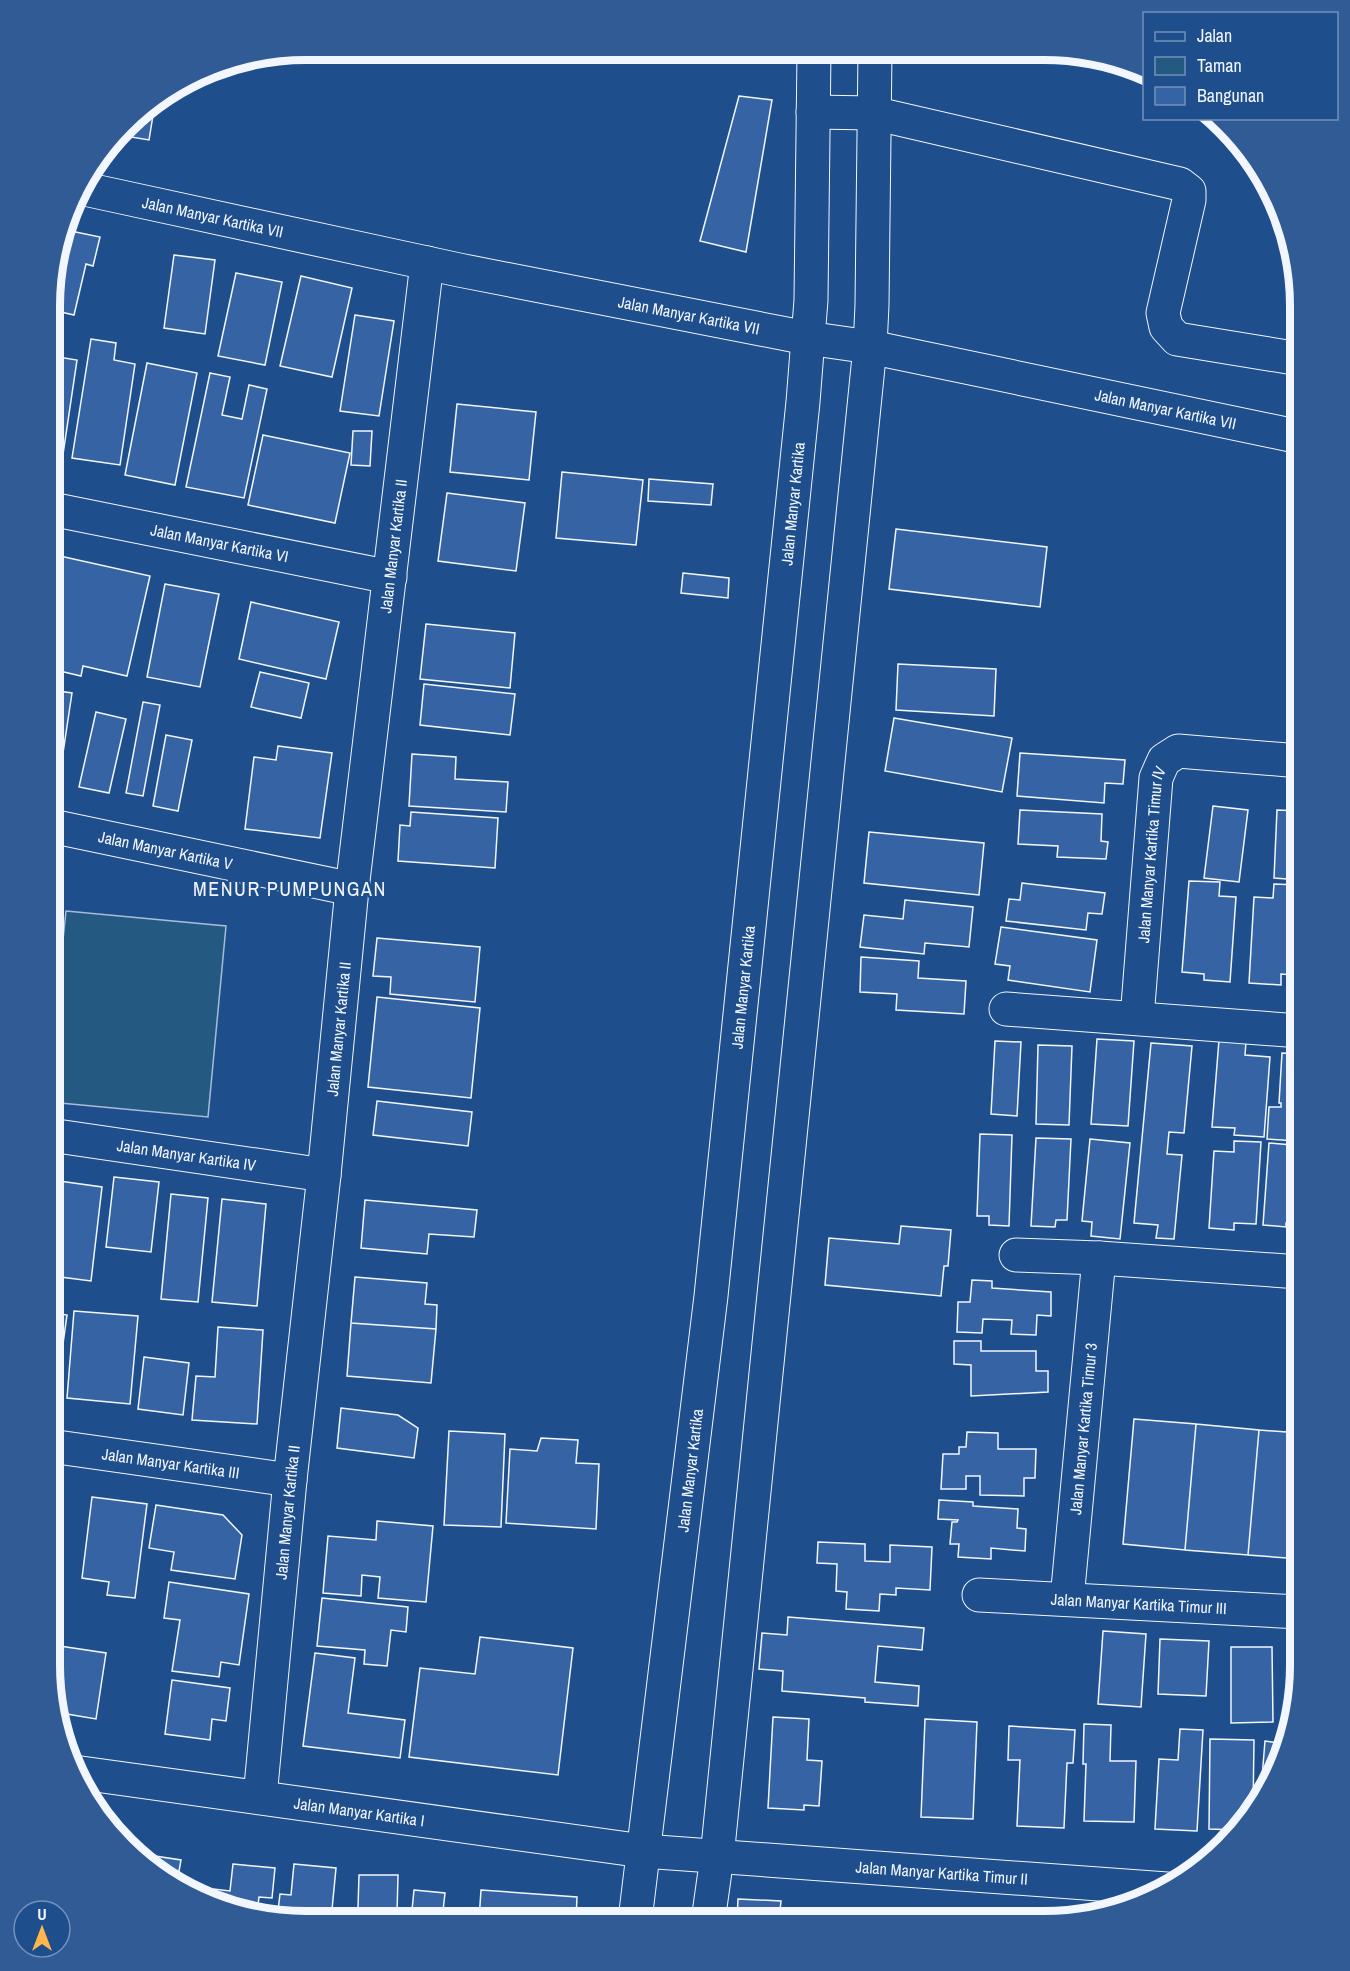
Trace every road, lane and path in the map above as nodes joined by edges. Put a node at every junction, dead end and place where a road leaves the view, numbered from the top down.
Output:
1 (814, 60) edge
2 (875, 60) edge
3 (813, 111) junction
4 (873, 113) junction
5 (89, 190) edge
6 (427, 263) junction
7 (807, 338) junction
8 (870, 347) junction
9 (1290, 357) edge
10 (1290, 435) edge
11 (60, 511) edge
12 (390, 578) junction
13 (1290, 760) edge
14 (60, 828) edge
15 (352, 889) junction
16 (1006, 1008) dead end
17 (1137, 1018) junction
18 (1290, 1030) edge
19 (60, 1137) edge
20 (324, 1176) junction
21 (1016, 1255) dead end
22 (1099, 1257) junction
23 (1290, 1271) edge
24 (60, 1447) edge
25 (290, 1480) junction
26 (979, 1596) dead end
27 (1067, 1599) junction
28 (1290, 1611) edge
29 (85, 1773) edge
30 (260, 1797) junction
31 (643, 1851) junction
32 (717, 1857) junction
33 (1151, 1887) edge
34 (636, 1911) edge
35 (709, 1911) edge

1 - 3 street, Jalan Manyar Kartika
2 - 4 street
3 - 4 street
3 - 7 street, Jalan Manyar Kartika
4 - 8 street
4 - 9 street
5 - 6 street, Jalan Manyar Kartika VII
6 - 7 street, Jalan Manyar Kartika VII
6 - 12 street, Jalan Manyar Kartika II
7 - 8 street, Jalan Manyar Kartika VII
7 - 31 street, Jalan Manyar Kartika
8 - 10 street, Jalan Manyar Kartika VII
8 - 32 street
11 - 12 street, Jalan Manyar Kartika VI
12 - 15 street, Jalan Manyar Kartika II
13 - 17 street, Jalan Manyar Kartika Timur IV
14 - 15 street, Jalan Manyar Kartika V
15 - 20 street, Jalan Manyar Kartika II
16 - 17 street
17 - 18 street
19 - 20 street, Jalan Manyar Kartika IV
20 - 25 street, Jalan Manyar Kartika II
21 - 22 street
22 - 23 street
22 - 27 street, Jalan Manyar Kartika Timur 3
24 - 25 street, Jalan Manyar Kartika III
25 - 30 street, Jalan Manyar Kartika II
26 - 27 street, Jalan Manyar Kartika Timur III
27 - 28 street, Jalan Manyar Kartika Timur III
29 - 30 street, Jalan Manyar Kartika I
30 - 31 street, Jalan Manyar Kartika I
31 - 32 street, Jalan Manyar Kartika I
31 - 34 street, Jalan Manyar Kartika
32 - 33 street, Jalan Manyar Kartika Timur II
32 - 35 street

